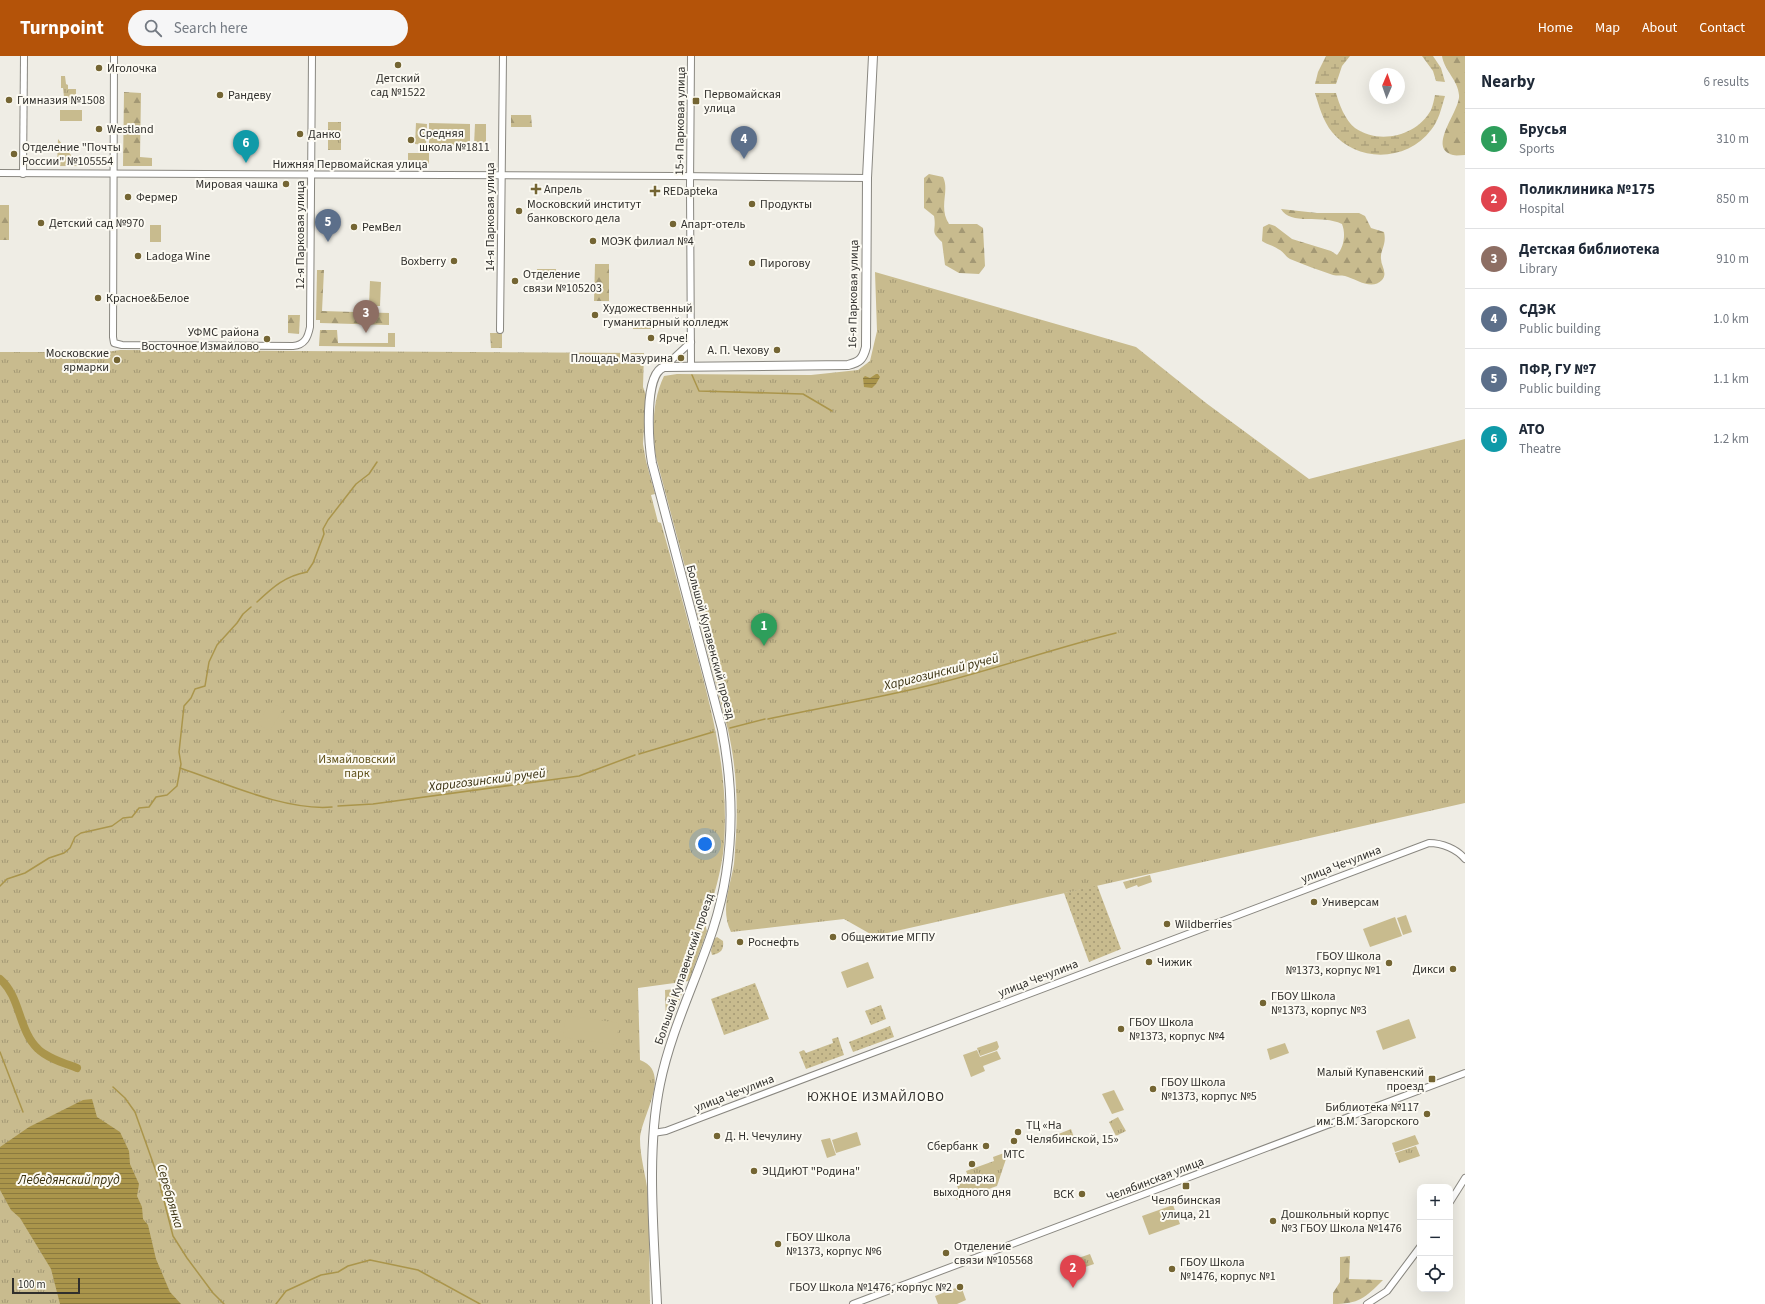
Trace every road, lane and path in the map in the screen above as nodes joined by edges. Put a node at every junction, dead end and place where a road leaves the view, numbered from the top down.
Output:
1 (24, 56) edge
2 (114, 56) edge
3 (312, 56) edge
4 (503, 56) edge
5 (691, 56) edge
6 (873, 56) edge
7 (0, 173) edge
8 (23, 174) junction
9 (113, 174) junction
10 (310, 174) junction
11 (502, 175) junction
12 (690, 176) junction
13 (867, 178) junction
14 (500, 330) dead end
15 (691, 342) junction
16 (691, 366) junction
17 (664, 367) junction
18 (1465, 859) edge
19 (1465, 1073) edge
20 (653, 1133) junction
21 (1465, 1178) edge
22 (1453, 1197) edge
23 (1417, 1251) edge
24 (1370, 1303) edge
25 (657, 1304) edge
26 (853, 1304) edge

1 - 8 street
2 - 9 street
3 - 10 street, 12-я Парковая улица
4 - 11 street, 14-я Парковая улица
5 - 12 street, 15-я Парковая улица
6 - 13 main road, 16-я Парковая улица
7 - 8 street, Нижняя Первомайская улица
8 - 9 street, Нижняя Первомайская улица
9 - 10 street, Нижняя Первомайская улица
9 - 10 street, 12-я Парковая улица
10 - 11 street, Нижняя Первомайская улица
11 - 12 street, Нижняя Первомайская улица
11 - 14 street, 14-я Парковая улица
12 - 13 street, Нижняя Первомайская улица
12 - 15 street, 15-я Парковая улица
13 - 16 main road, 16-я Парковая улица
15 - 16 street, 15-я Парковая улица
15 - 17 street
16 - 17 main road
17 - 20 main road, Большой Купавенский проезд
18 - 20 street, улица Чечулина
19 - 26 street, Челябинская улица
20 - 25 main road, Большой Купавенский проезд
21 - 22 street
23 - 24 street

